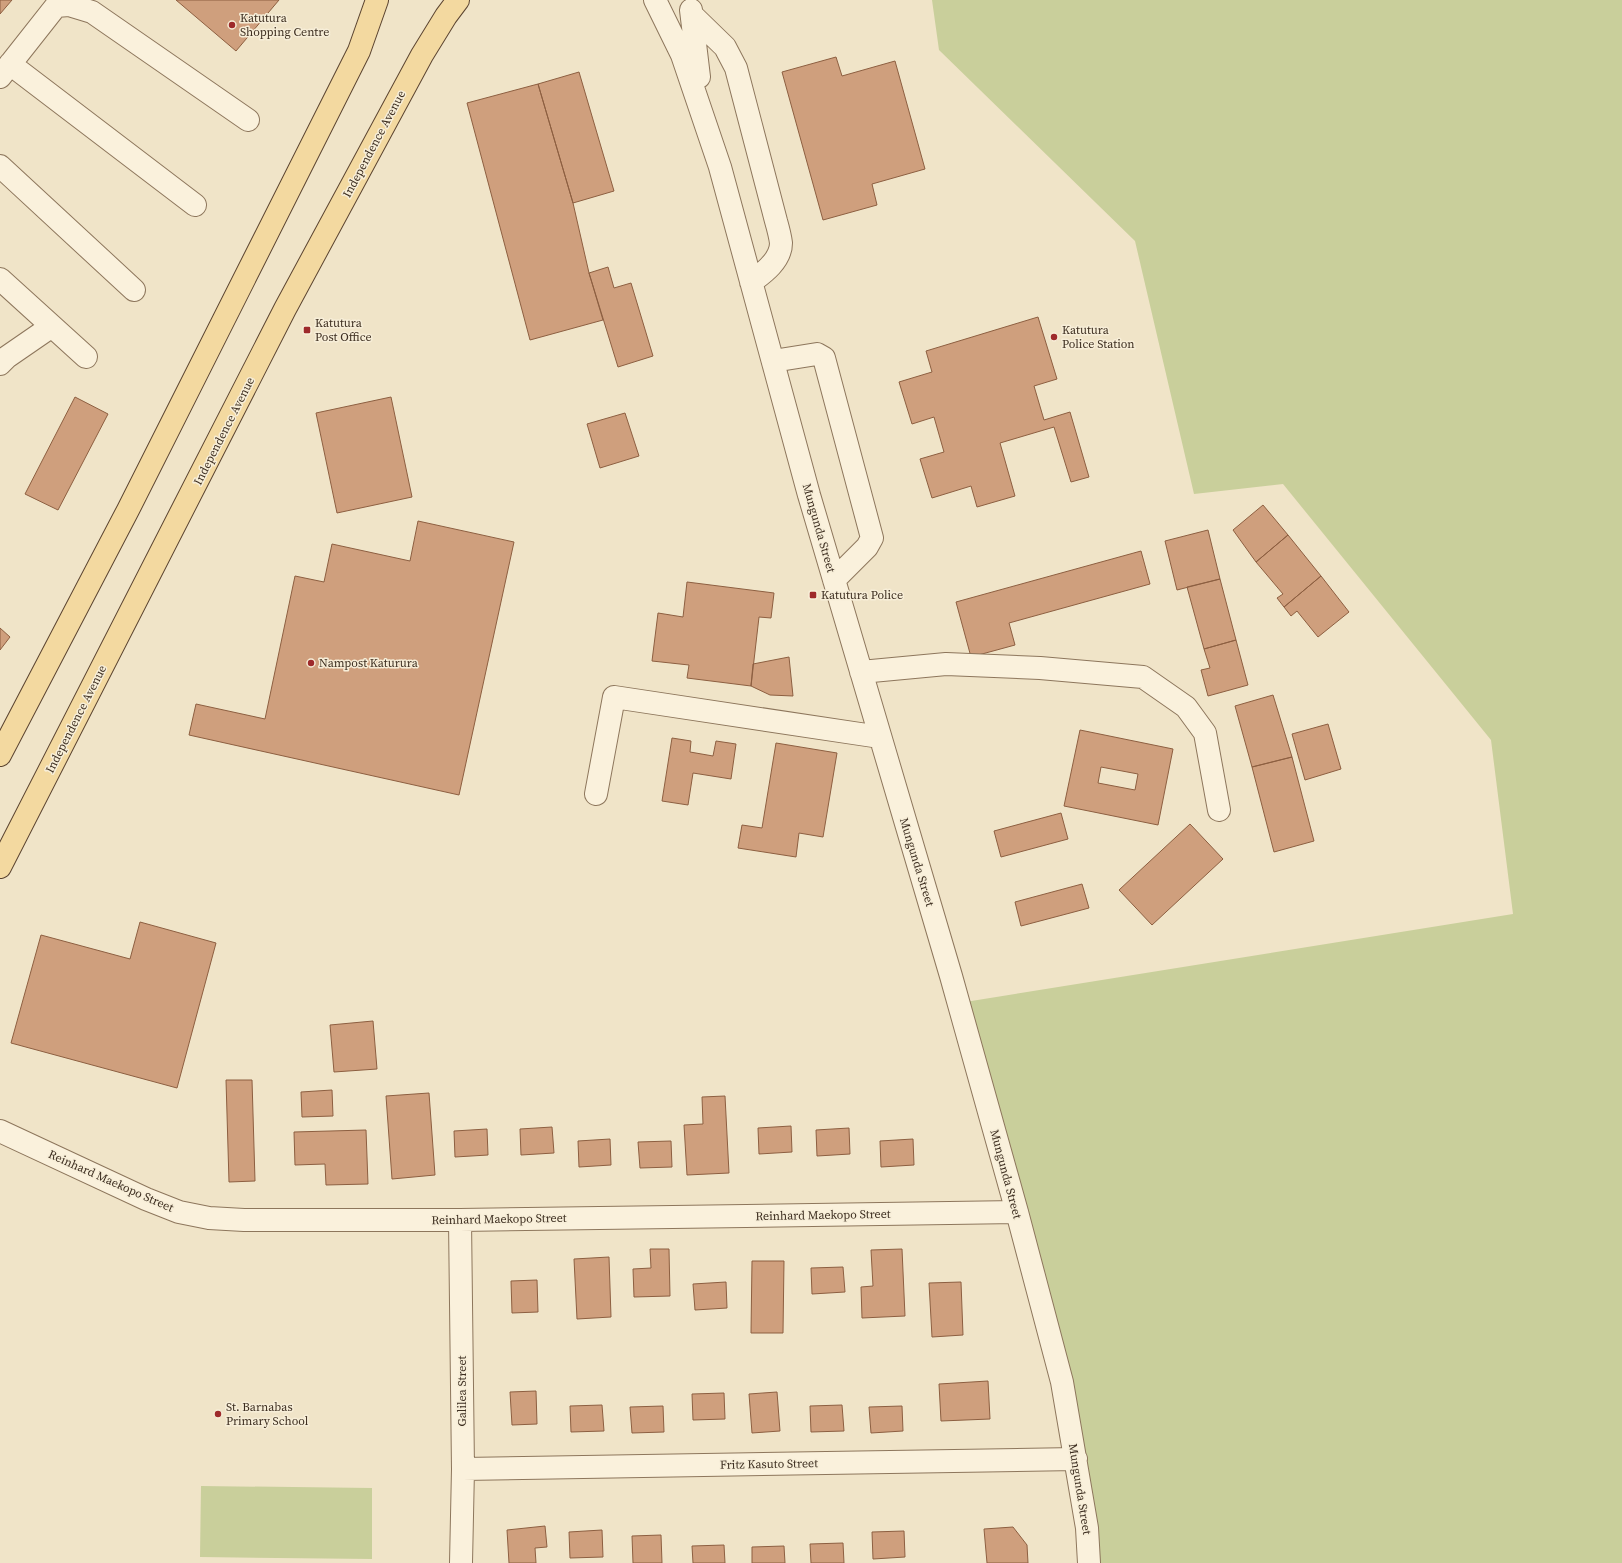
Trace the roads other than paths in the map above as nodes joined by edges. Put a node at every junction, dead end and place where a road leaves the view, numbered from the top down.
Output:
1 (377, 0) edge
2 (458, 0) edge
3 (655, 0) edge
4 (691, 8) edge
5 (5, 71) edge
6 (703, 116) junction
7 (248, 120) dead end
8 (0, 166) edge
9 (195, 205) dead end
10 (0, 279) edge
11 (751, 282) junction
12 (134, 290) dead end
13 (52, 326) junction
14 (86, 357) dead end
15 (773, 361) junction
16 (0, 364) edge
17 (834, 580) junction
18 (861, 672) junction
19 (880, 737) junction
20 (0, 755) edge
21 (596, 794) dead end
22 (1220, 810) dead end
23 (0, 867) edge
24 (0, 1131) edge
25 (1017, 1212) junction
26 (460, 1220) junction
27 (1076, 1458) junction
28 (462, 1468) junction
29 (462, 1563) edge
30 (1089, 1563) edge

1 - 20 main road
2 - 23 main road, Independence Avenue
3 - 6 street
4 - 6 street
4 - 11 street
5 - 7 street
5 - 9 street
6 - 11 street, Mungunda Street
8 - 12 street
10 - 13 street
11 - 15 street, Mungunda Street
13 - 14 street
13 - 16 street
15 - 17 street, Mungunda Street
15 - 17 street
17 - 18 street, Mungunda Street
18 - 19 street, Mungunda Street
18 - 22 street
19 - 21 street
19 - 25 street, Mungunda Street
24 - 26 street, Reinhard Maekopo Street
25 - 26 street, Reinhard Maekopo Street
25 - 27 street, Mungunda Street
26 - 28 street, Galilea Street
27 - 28 street, Fritz Kasuto Street
27 - 30 street, Mungunda Street
28 - 29 street, Galilea Street

